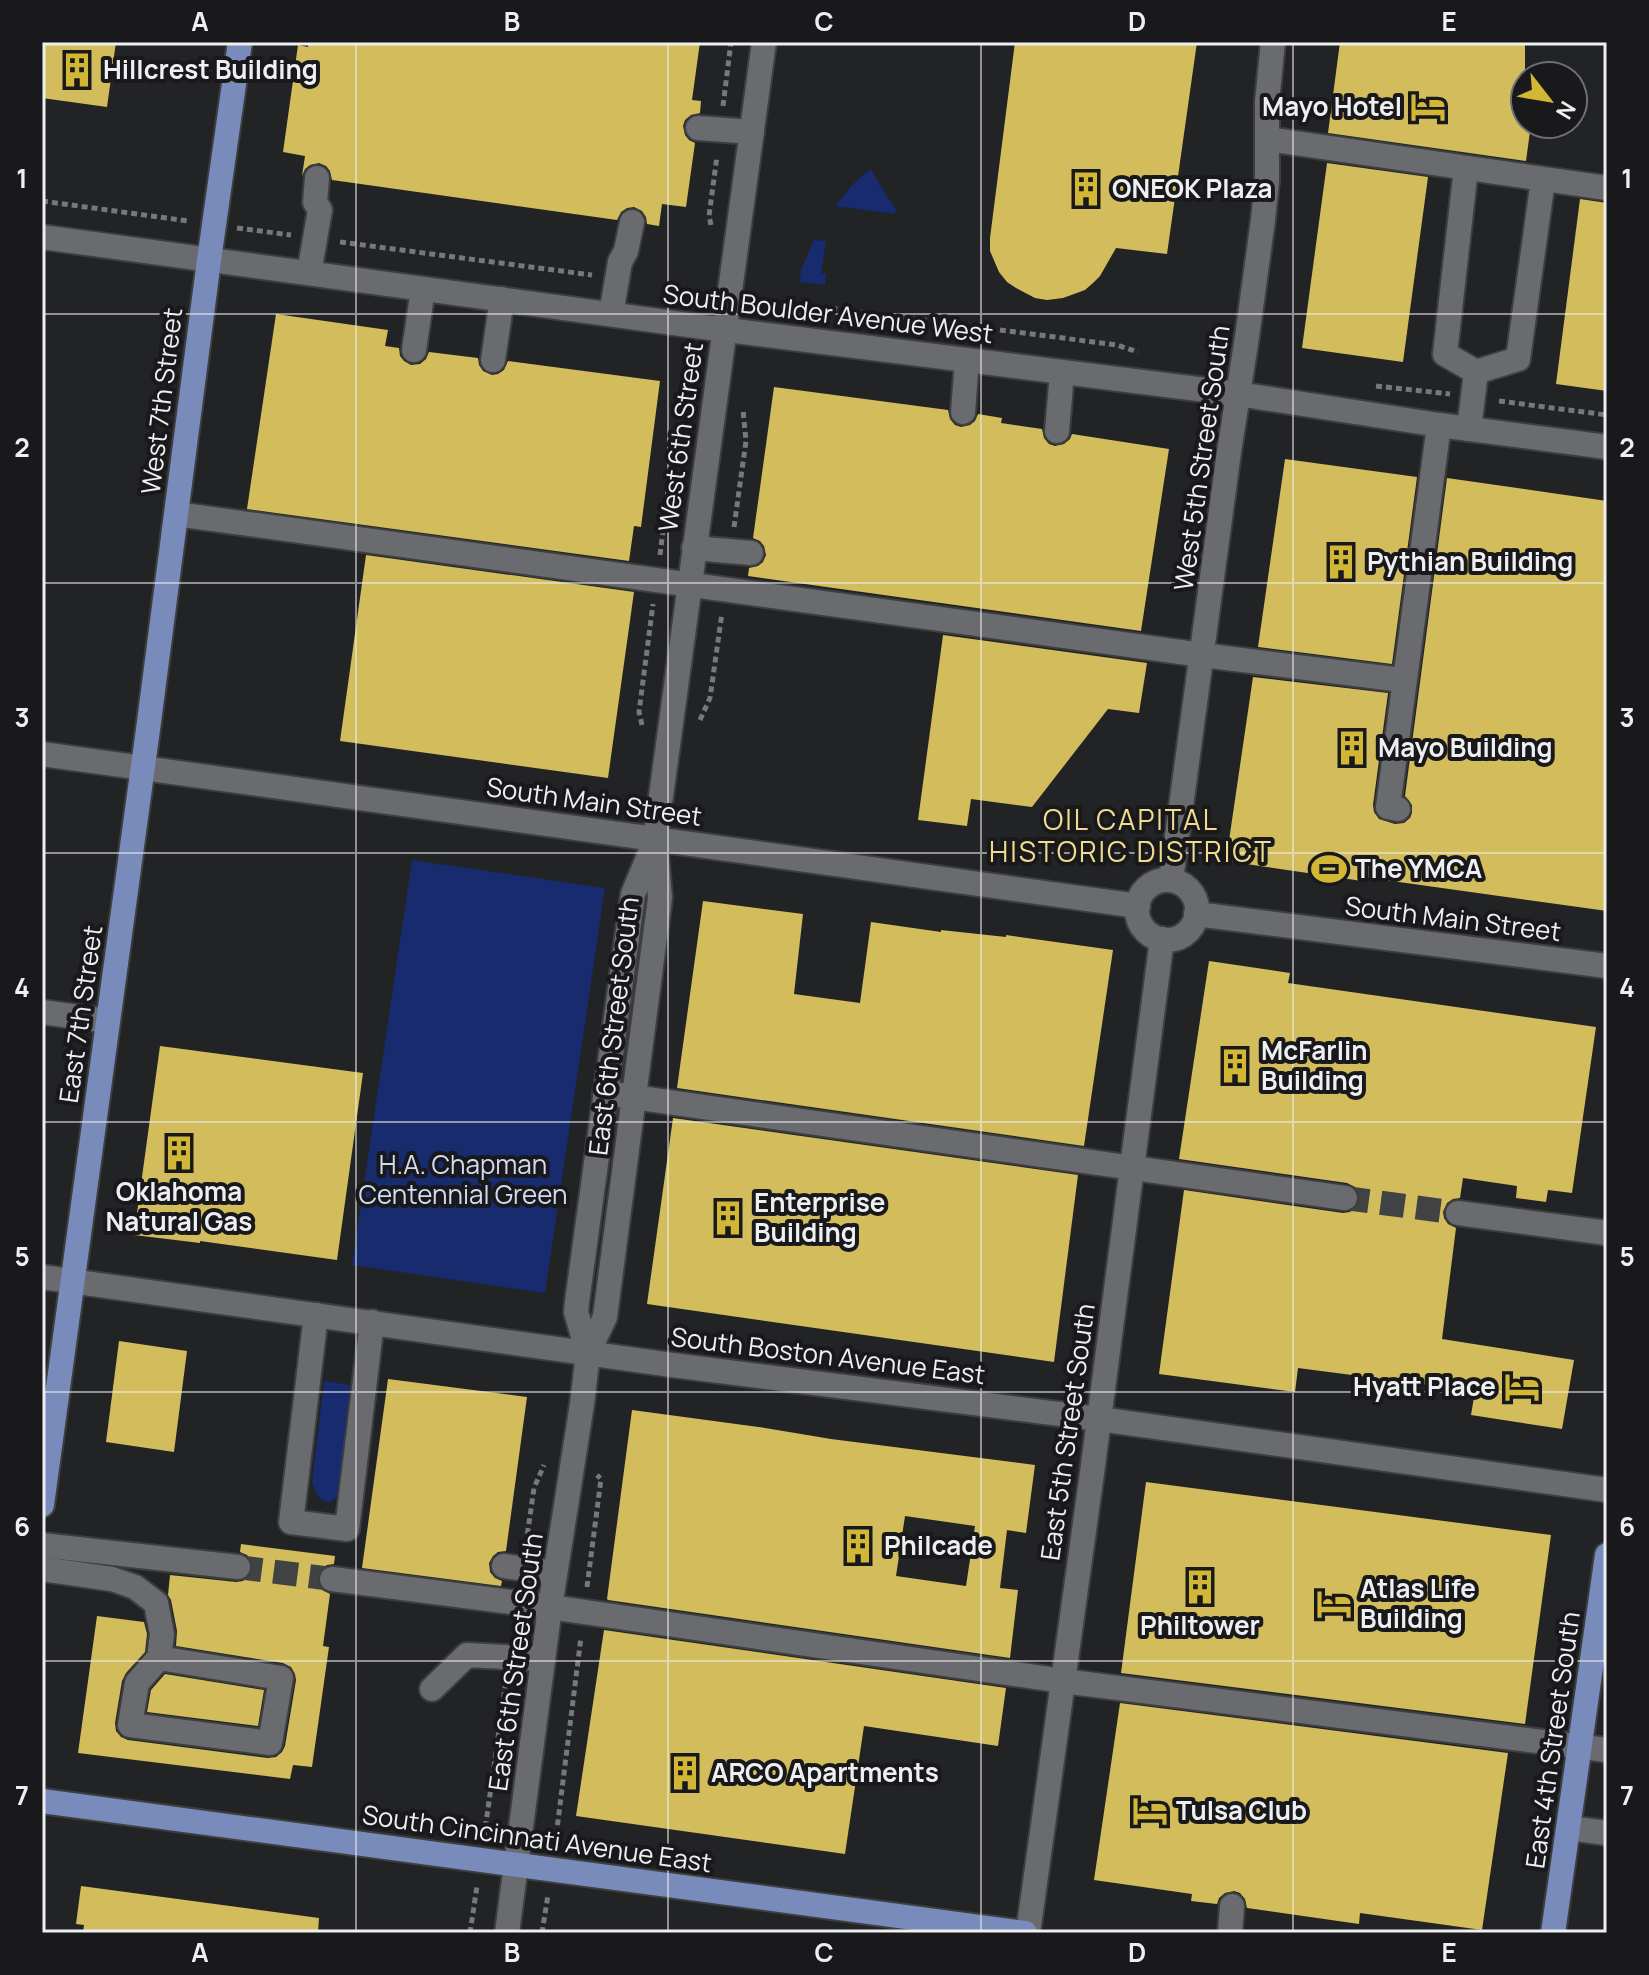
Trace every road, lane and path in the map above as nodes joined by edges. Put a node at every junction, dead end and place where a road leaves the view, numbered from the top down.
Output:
1 (240, 42) edge
2 (764, 42) edge
3 (1273, 42) edge
4 (698, 128) dead end
5 (752, 132) junction
6 (1267, 139) junction
7 (1466, 168) junction
8 (317, 178) dead end
9 (1543, 180) junction
10 (1607, 188) edge
11 (42, 201) edge
12 (632, 222) dead end
13 (214, 225) junction
14 (42, 237) edge
15 (315, 238) junction
16 (209, 260) junction
17 (309, 273) junction
18 (616, 283) junction
19 (423, 289) junction
20 (502, 299) junction
21 (611, 314) junction
22 (724, 329) junction
23 (414, 350) dead end
24 (493, 360) dead end
25 (967, 360) junction
26 (1476, 372) junction
27 (1062, 373) junction
28 (1238, 394) junction
29 (963, 412) dead end
30 (1439, 425) junction
31 (1469, 429) junction
32 (1057, 431) dead end
33 (1607, 447) edge
34 (176, 514) junction
35 (694, 548) junction
36 (751, 553) dead end
37 (689, 583) junction
38 (1202, 655) junction
39 (1394, 679) dead end
40 (42, 754) edge
41 (142, 768) junction
42 (1398, 809) dead end
43 (655, 840) junction
44 (1171, 880) junction
45 (1138, 906) junction
46 (1196, 914) junction
47 (1162, 939) junction
48 (1607, 966) edge
49 (42, 1012) edge
50 (108, 1021) junction
51 (605, 1093) junction
52 (635, 1098) junction
53 (1132, 1167) junction
54 (1345, 1198) tunnel mouth
55 (1458, 1213) tunnel mouth
56 (1607, 1233) edge
57 (42, 1277) edge
58 (72, 1282) junction
59 (316, 1315) junction
60 (372, 1322) junction
61 (588, 1353) junction
62 (1099, 1419) junction
63 (575, 1446) junction
64 (1607, 1490) edge
65 (42, 1505) edge
66 (42, 1545) edge
67 (1607, 1555) edge
68 (504, 1566) dead end
69 (238, 1567) tunnel mouth
70 (42, 1569) edge
71 (555, 1573) junction
72 (332, 1579) tunnel mouth
73 (550, 1607) junction
74 (584, 1612) junction
75 (159, 1658) junction
76 (543, 1659) junction
77 (1063, 1681) junction
78 (432, 1689) dead end
79 (1581, 1747) junction
80 (1607, 1750) edge
81 (42, 1801) edge
82 (1569, 1828) junction
83 (1607, 1833) edge
84 (480, 1859) junction
85 (516, 1864) junction
86 (552, 1869) junction
87 (1232, 1906) dead end
88 (470, 1933) edge
89 (507, 1933) edge
90 (542, 1933) edge
91 (1026, 1933) edge
92 (1230, 1933) edge
93 (1553, 1933) edge

1 - 13 main road, West 7th Street
2 - 5 street, West 6th Street
3 - 6 street, West 5th Street South
4 - 5 street
5 - 22 street, West 6th Street
6 - 7 street
6 - 28 street, West 5th Street South
7 - 9 street
7 - 26 street
8 - 15 street
9 - 10 street
9 - 26 street
11 - 13 path
12 - 18 street
13 - 15 path
13 - 16 main road, West 7th Street
14 - 16 street, South Boulder Avenue West
15 - 17 street
15 - 18 path
16 - 17 street, South Boulder Avenue West
16 - 34 main road, West 7th Street
17 - 19 street, South Boulder Avenue West
18 - 21 street
19 - 20 street, South Boulder Avenue West
19 - 23 street
20 - 21 street, South Boulder Avenue West
20 - 24 street
21 - 22 street, South Boulder Avenue West
22 - 25 street, South Boulder Avenue West
22 - 35 street, West 6th Street
25 - 27 street, South Boulder Avenue West
25 - 29 street
26 - 31 street
27 - 28 street, South Boulder Avenue West
27 - 32 street
28 - 30 street, South Boulder Avenue West
28 - 38 street, West 5th Street South
30 - 31 street, South Boulder Avenue West
30 - 42 street
31 - 33 street, South Boulder Avenue West
34 - 37 street
34 - 41 main road, West 7th Street
35 - 36 street
35 - 37 street, West 6th Street
37 - 38 street
37 - 43 street, West 6th Street
38 - 39 street
38 - 44 street, West 5th Street South
40 - 41 street, South Main Street
41 - 43 street, South Main Street
41 - 50 main road, East 7th Street
43 - 45 street, South Main Street
43 - 51 street, East 6th Street South
43 - 52 street, East 6th Street South
44 - 45 street
44 - 46 street
45 - 47 street
46 - 47 street
46 - 48 street, South Main Street
47 - 53 street, East 5th Street South
49 - 50 street
50 - 58 main road, East 7th Street
51 - 52 street
51 - 61 street, East 6th Street South
52 - 53 street
52 - 61 street, East 6th Street South
53 - 54 street
53 - 62 street, East 5th Street South
55 - 56 street
57 - 58 street, South Boston Avenue East
58 - 59 street, South Boston Avenue East
58 - 65 main road, East 7th Street
59 - 60 street, South Boston Avenue East
59 - 60 street
60 - 61 street, South Boston Avenue East
61 - 62 street, South Boston Avenue East
61 - 63 street, East 6th Street South
62 - 64 street, South Boston Avenue East
62 - 77 street, East 5th Street South
63 - 71 street, East 6th Street South
63 - 74 path
66 - 69 street
67 - 79 main road, East 4th Street South
68 - 71 street
70 - 75 street
71 - 73 street, East 6th Street South
72 - 73 street
73 - 74 street
73 - 76 street, East 6th Street South
74 - 77 street
74 - 86 path
75 - 75 street
76 - 78 street
76 - 85 street, East 6th Street South
77 - 79 street
77 - 91 street, East 5th Street South
79 - 80 street
79 - 82 main road, East 4th Street South
81 - 84 main road, South Cincinnati Avenue East
82 - 83 street
82 - 93 main road, East 4th Street South
84 - 85 main road, South Cincinnati Avenue East
84 - 88 path
85 - 86 main road, South Cincinnati Avenue East
85 - 89 street, East 6th Street South
86 - 90 path
86 - 91 main road, South Cincinnati Avenue East
87 - 92 street

